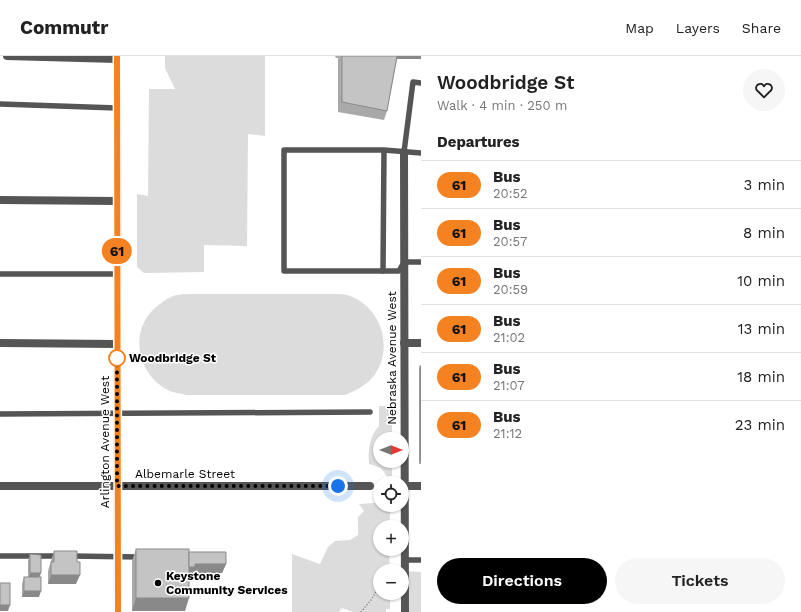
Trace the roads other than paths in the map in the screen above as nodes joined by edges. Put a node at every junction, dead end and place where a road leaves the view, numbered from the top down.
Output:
1 (7, 56) edge
2 (117, 57) edge
3 (421, 83) edge
4 (0, 104) edge
5 (117, 108) junction
6 (384, 150) junction
7 (404, 152) junction
8 (421, 153) edge
9 (0, 200) edge
10 (117, 201) junction
11 (404, 262) junction
12 (421, 262) edge
13 (383, 271) junction
14 (0, 274) edge
15 (117, 274) junction
16 (0, 343) edge
17 (404, 343) junction
18 (421, 343) edge
19 (117, 344) junction
20 (370, 412) dead end
21 (117, 413) junction
22 (0, 414) edge
23 (404, 476) edge
24 (0, 486) edge
25 (117, 486) junction
26 (370, 486) dead end
27 (409, 486) edge
28 (421, 486) edge
29 (404, 512) edge
30 (0, 556) edge
31 (118, 556) junction
32 (146, 556) edge
33 (404, 560) junction
34 (421, 560) edge
35 (118, 612) edge
36 (405, 612) edge

1 - 2 street
2 - 5 street, Arlington Avenue West
3 - 7 lane
4 - 5 lane
5 - 10 street, Arlington Avenue West
6 - 7 lane
6 - 13 lane
6 - 13 lane
7 - 8 lane
7 - 11 street, Nebraska Avenue West
9 - 10 street
10 - 15 street, Arlington Avenue West
11 - 12 lane
11 - 13 lane
11 - 17 street, Nebraska Avenue West
14 - 15 lane
15 - 19 street, Arlington Avenue West
16 - 19 street
17 - 18 street
17 - 23 street, Nebraska Avenue West
19 - 21 street, Arlington Avenue West
20 - 21 lane
21 - 22 lane
21 - 25 street, Arlington Avenue West
24 - 25 street, Albemarle Street
25 - 26 street, Albemarle Street
25 - 31 street, Arlington Avenue West
27 - 28 street
29 - 33 street, Nebraska Avenue West
30 - 31 lane
31 - 32 lane
31 - 35 street, Arlington Avenue West
33 - 34 lane
33 - 36 street, Nebraska Avenue West

